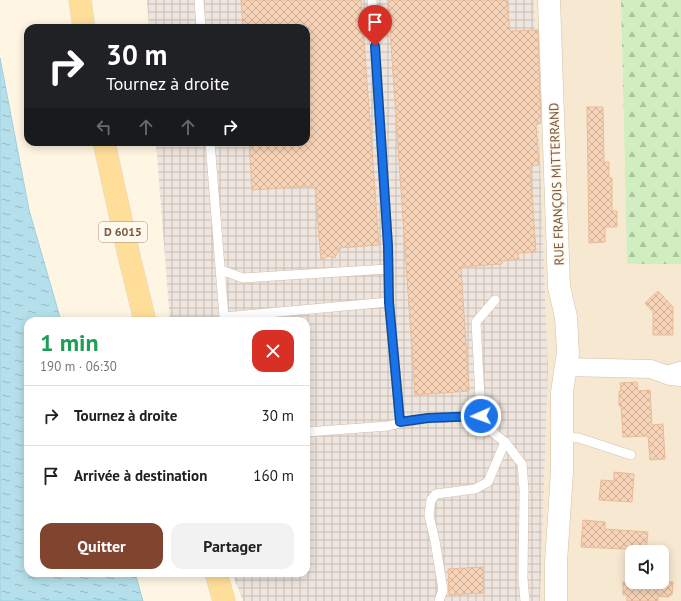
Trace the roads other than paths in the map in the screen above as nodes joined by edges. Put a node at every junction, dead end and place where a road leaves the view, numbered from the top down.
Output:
1 (80, 0) edge
2 (199, 0) edge
3 (372, 0) edge
4 (549, 0) edge
5 (83, 24) edge
6 (201, 24) edge
7 (105, 146) edge
8 (210, 146) edge
9 (388, 269) junction
10 (220, 270) junction
11 (495, 300) dead end
12 (389, 302) junction
13 (144, 317) edge
14 (224, 317) edge
15 (243, 317) edge
16 (681, 366) edge
17 (565, 367) junction
18 (660, 372) junction
19 (681, 377) edge
20 (481, 416) junction
21 (400, 422) junction
22 (310, 432) edge
23 (562, 437) junction
24 (505, 442) junction
25 (631, 455) dead end
26 (217, 577) edge
27 (224, 601) edge
28 (439, 601) edge
29 (525, 601) edge
30 (556, 601) edge

1 - 5 main road
2 - 6 lane
3 - 9 lane
4 - 17 street, RUE FRANÇOIS MITTERRAND
7 - 13 main road, D 6015
8 - 10 lane
9 - 10 lane
9 - 12 lane
10 - 14 lane
11 - 20 lane
12 - 15 lane
12 - 21 lane
16 - 18 lane
17 - 18 street
17 - 23 street, RUE FRANÇOIS MITTERRAND
18 - 19 street
20 - 21 lane
20 - 24 lane
21 - 22 lane
23 - 25 lane
23 - 30 street, RUE FRANÇOIS MITTERRAND
24 - 28 lane
24 - 29 lane
26 - 27 main road

